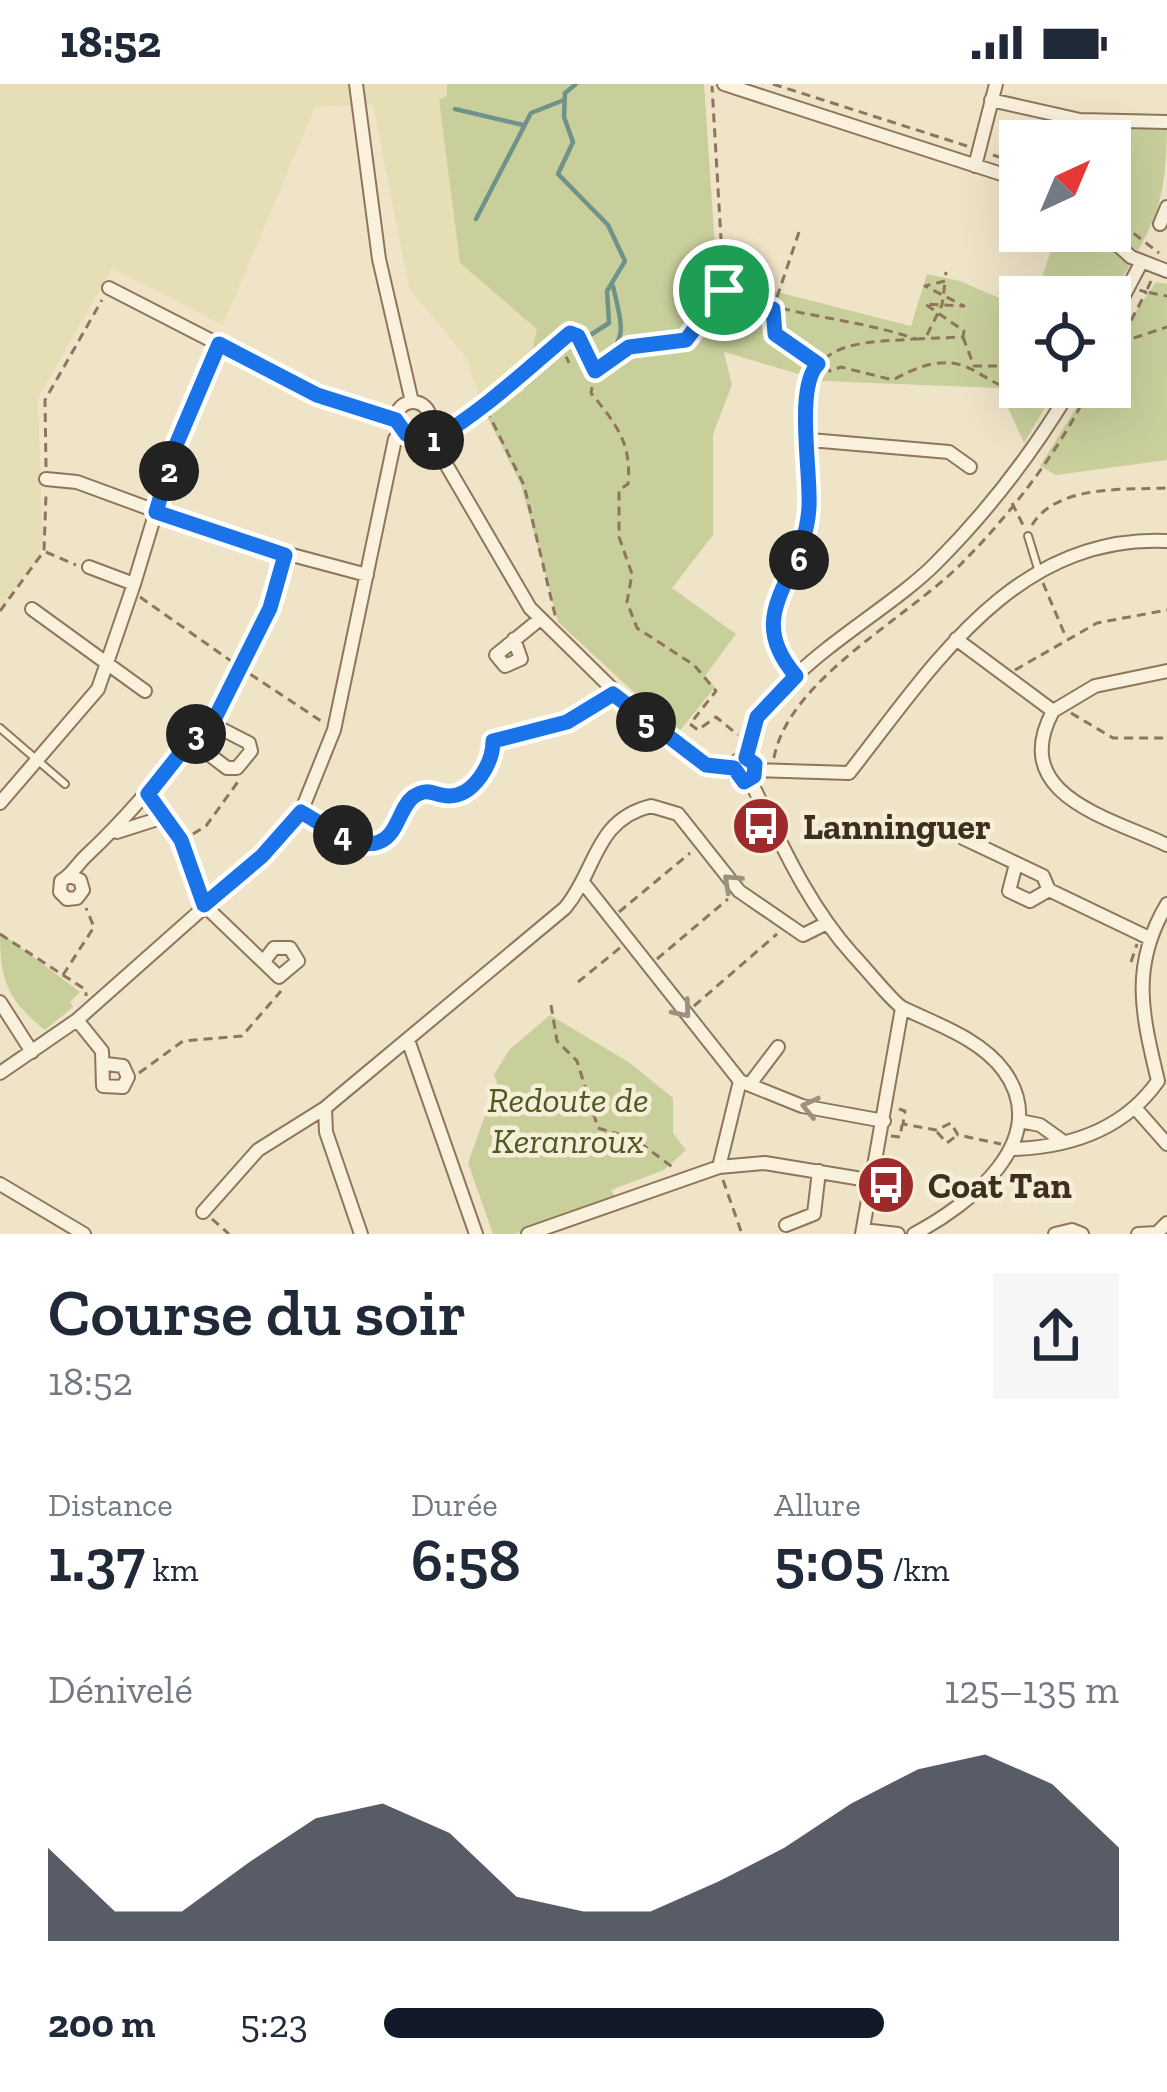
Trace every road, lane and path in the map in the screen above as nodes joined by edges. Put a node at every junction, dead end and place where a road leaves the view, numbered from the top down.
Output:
1 (356, 84) edge
2 (712, 84) edge
3 (724, 84) edge
4 (773, 84) edge
5 (996, 84) edge
6 (991, 100) junction
7 (1167, 122) edge
8 (979, 150) junction
9 (999, 157) edge
10 (975, 166) junction
11 (999, 173) edge
12 (1167, 206) edge
13 (1160, 224) dead end
14 (1131, 231) edge
15 (799, 232) dead end
16 (1128, 252) edge
17 (1159, 253) dead end
18 (1141, 263) junction
19 (1167, 271) edge
20 (946, 272) dead end
21 (946, 281) junction
22 (1131, 282) edge
23 (109, 288) joint
24 (724, 290) junction
25 (1146, 292) dead end
26 (944, 296) junction
27 (943, 305) junction
28 (773, 309) junction
29 (938, 314) junction
30 (1131, 320) edge
31 (1167, 328) edge
32 (963, 337) junction
33 (916, 339) junction
34 (925, 339) junction
35 (559, 342) junction
36 (1131, 342) edge
37 (219, 344) junction
38 (568, 363) dead end
39 (818, 364) junction
40 (999, 367) edge
41 (595, 371) junction
42 (999, 382) edge
43 (412, 402) junction
44 (485, 407) junction
45 (1057, 408) edge
46 (399, 426) junction
47 (429, 435) junction
48 (810, 440) junction
49 (970, 467) dead end
50 (46, 479) junction
51 (1167, 488) edge
52 (1012, 502) dead end
53 (156, 512) junction
54 (1028, 536) junction
55 (1167, 541) edge
56 (44, 551) junction
57 (285, 555) junction
58 (89, 567) joint
59 (1039, 572) junction
60 (367, 575) junction
61 (132, 588) junction
62 (32, 609) dead end
63 (1167, 610) edge
64 (0, 611) edge
65 (544, 623) junction
66 (1066, 637) junction
67 (514, 638) dead end
68 (956, 639) junction
69 (107, 663) junction
70 (241, 668) junction
71 (1167, 671) edge
72 (796, 676) junction
73 (1008, 676) junction
74 (145, 692) dead end
75 (613, 694) junction
76 (1056, 708) junction
77 (212, 724) junction
78 (0, 728) edge
79 (334, 730) junction
80 (1167, 738) edge
81 (190, 740) junction
82 (747, 751) junction
83 (38, 760) junction
84 (237, 768) junction
85 (734, 768) junction
86 (753, 775) junction
87 (480, 776) joint
88 (65, 784) dead end
89 (148, 794) junction
90 (0, 803) edge
91 (301, 812) junction
92 (167, 816) junction
93 (116, 832) junction
94 (963, 838) dead end
95 (181, 840) junction
96 (701, 844) junction
97 (1167, 845) edge
98 (1016, 863) junction
99 (585, 885) junction
100 (739, 890) junction
101 (1049, 890) junction
102 (78, 897) joint
103 (1167, 904) edge
104 (204, 905) junction
105 (609, 920) junction
106 (827, 923) junction
107 (783, 930) dead end
108 (0, 934) edge
109 (1147, 937) junction
110 (627, 942) junction
111 (658, 958) dead end
112 (264, 961) junction
113 (63, 975) junction
114 (279, 977) junction
115 (578, 982) dead end
116 (0, 1002) edge
117 (550, 1006) dead end
118 (902, 1008) junction
119 (686, 1013) junction
120 (83, 1015) junction
121 (408, 1040) junction
122 (778, 1047) dead end
123 (32, 1052) junction
124 (106, 1064) junction
125 (0, 1073) edge
126 (128, 1077) junction
127 (745, 1082) junction
128 (325, 1108) junction
129 (1137, 1110) junction
130 (884, 1120) junction
131 (1020, 1121) junction
132 (903, 1124) junction
133 (936, 1130) junction
134 (958, 1135) junction
135 (1061, 1140) junction
136 (1167, 1144) edge
137 (1013, 1149) junction
138 (719, 1167) junction
139 (819, 1171) junction
140 (686, 1178) junction
141 (874, 1181) junction
142 (0, 1184) edge
143 (203, 1212) joint
144 (1167, 1223) edge
145 (786, 1225) dead end
146 (863, 1232) edge
147 (84, 1234) edge
148 (229, 1234) edge
149 (362, 1234) edge
150 (476, 1234) edge
151 (529, 1234) edge
152 (742, 1234) edge
153 (898, 1234) edge
154 (914, 1234) edge
155 (1055, 1234) edge
156 (1082, 1234) edge
157 (1138, 1234) edge

1 - 43 street
2 - 24 path
3 - 10 street
4 - 8 path
5 - 6 street
6 - 7 street
6 - 8 street
8 - 9 path
8 - 10 street
10 - 11 street
12 - 13 street
14 - 17 path
15 - 28 path
16 - 18 street
18 - 19 street
18 - 22 street
20 - 21 path
21 - 26 path
21 - 26 path
23 - 37 street
23 - 50 path
24 - 28 path
24 - 41 path
25 - 30 path
26 - 27 path
26 - 27 path
27 - 29 path
27 - 29 path
28 - 33 path
28 - 39 path
29 - 32 path
29 - 34 path
31 - 36 path
32 - 34 path
32 - 40 path
33 - 34 path
33 - 39 path
35 - 38 path
35 - 41 path
35 - 44 path
37 - 46 street
37 - 53 street
39 - 42 path
39 - 48 path
41 - 82 path
43 - 46 street
43 - 47 street
44 - 47 path
44 - 65 path
45 - 72 street
46 - 47 street
46 - 60 street
47 - 65 street
48 - 49 street
48 - 72 street
50 - 53 street
50 - 56 path
51 - 54 path
52 - 54 path
53 - 57 street
53 - 61 street
54 - 59 lane
55 - 59 street
56 - 58 path
56 - 64 path
57 - 60 street
57 - 70 path
58 - 61 street
59 - 66 path
59 - 68 street
60 - 79 street
61 - 69 street
61 - 70 path
62 - 69 street
63 - 66 path
65 - 67 street
65 - 75 street
66 - 73 path
68 - 73 street
68 - 86 street
69 - 74 street
69 - 83 street
70 - 77 path
70 - 79 path
71 - 76 street
72 - 82 street
73 - 76 street
75 - 85 street
75 - 87 path
76 - 80 path
76 - 97 street
77 - 81 street
77 - 84 street
78 - 83 lane
79 - 91 street
81 - 84 street
81 - 89 street
82 - 85 street
82 - 86 street
83 - 88 lane
83 - 90 street
84 - 95 path
85 - 86 street
86 - 106 street
87 - 91 street
89 - 92 street
89 - 93 street
91 - 104 street
92 - 93 street
92 - 95 street
93 - 102 street
94 - 98 street
95 - 104 street
96 - 99 street
100 -> 96 street
96 - 105 path
98 - 101 street
98 - 101 street
99 - 105 street
99 - 121 street
100 - 106 street
100 - 111 path
101 - 109 street
102 - 113 path
103 - 109 street
104 - 112 street
104 - 120 street
105 - 110 street
106 - 118 street
107 - 119 path
108 - 113 path
109 - 129 street
110 - 115 path
110 -> 119 street
112 - 114 street
112 - 114 street
113 - 120 path
114 - 126 path
116 - 123 street
117 - 140 path
118 - 130 street
118 - 131 street
119 - 127 street
120 - 123 street
120 - 124 street
121 - 128 street
121 - 150 street
122 - 127 street
123 - 125 street
124 - 126 street
124 - 126 street
130 -> 127 street
127 - 138 street
128 - 143 street
128 - 149 street
129 - 135 street
129 - 136 street
130 - 132 path
130 - 132 path
130 - 141 street
131 - 135 street
131 - 137 street
132 - 133 path
133 - 134 path
133 - 134 path
134 - 137 path
135 - 137 street
137 - 154 street
138 - 139 street
138 - 140 street
138 - 152 path
139 - 141 street
139 - 145 street
140 - 151 street
141 - 146 street
142 - 147 street
143 - 148 path
144 - 157 street
146 - 153 street
155 - 156 street

